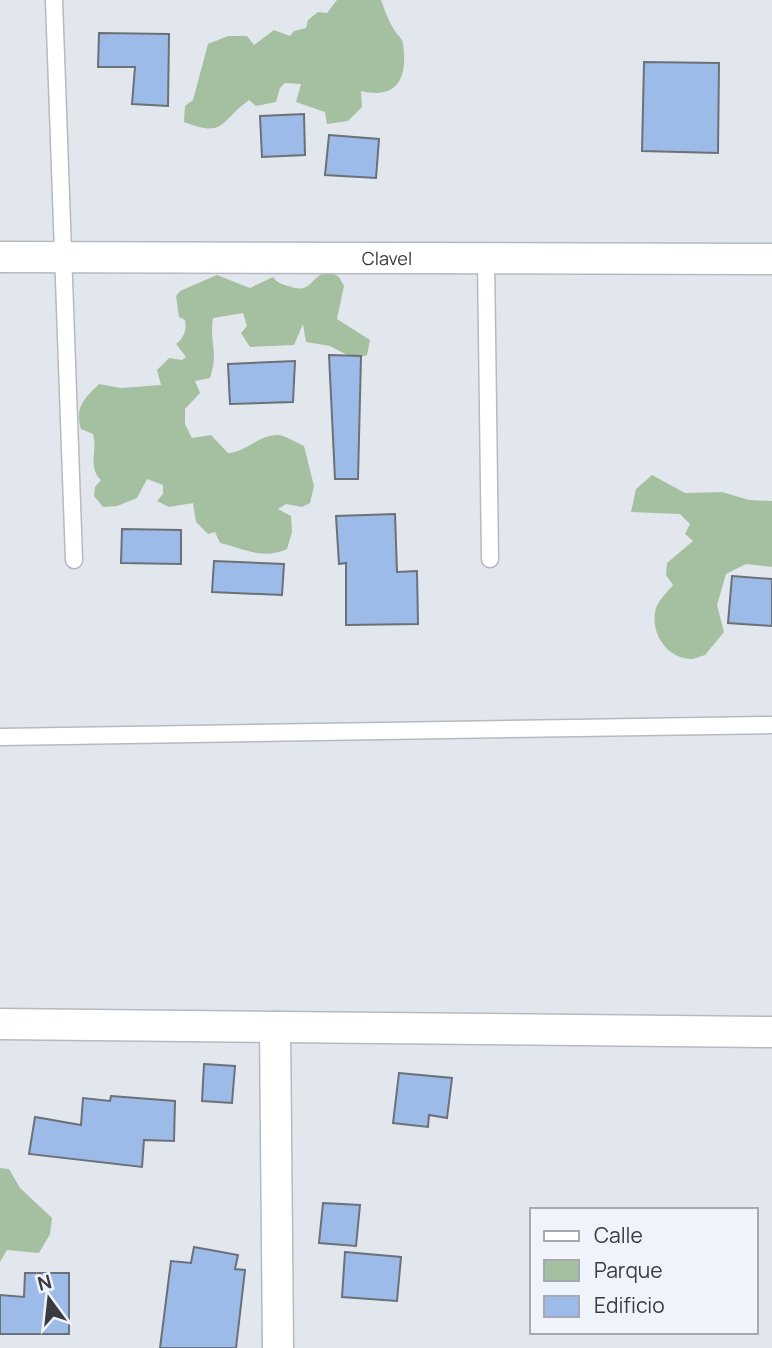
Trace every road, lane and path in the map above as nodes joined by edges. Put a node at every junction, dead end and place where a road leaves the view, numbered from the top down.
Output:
1 (54, 0) edge
2 (64, 256) junction
3 (0, 257) edge
4 (486, 258) junction
5 (772, 259) edge
6 (490, 559) dead end
7 (74, 560) dead end
8 (772, 725) edge
9 (0, 737) edge
10 (0, 1024) edge
11 (275, 1027) junction
12 (772, 1032) edge
13 (278, 1348) edge

1 - 2 lane
2 - 3 street, Clavel
2 - 4 street, Clavel
2 - 7 lane
4 - 5 street, Clavel
4 - 6 lane
8 - 9 lane
10 - 11 street
11 - 12 street
11 - 13 street

